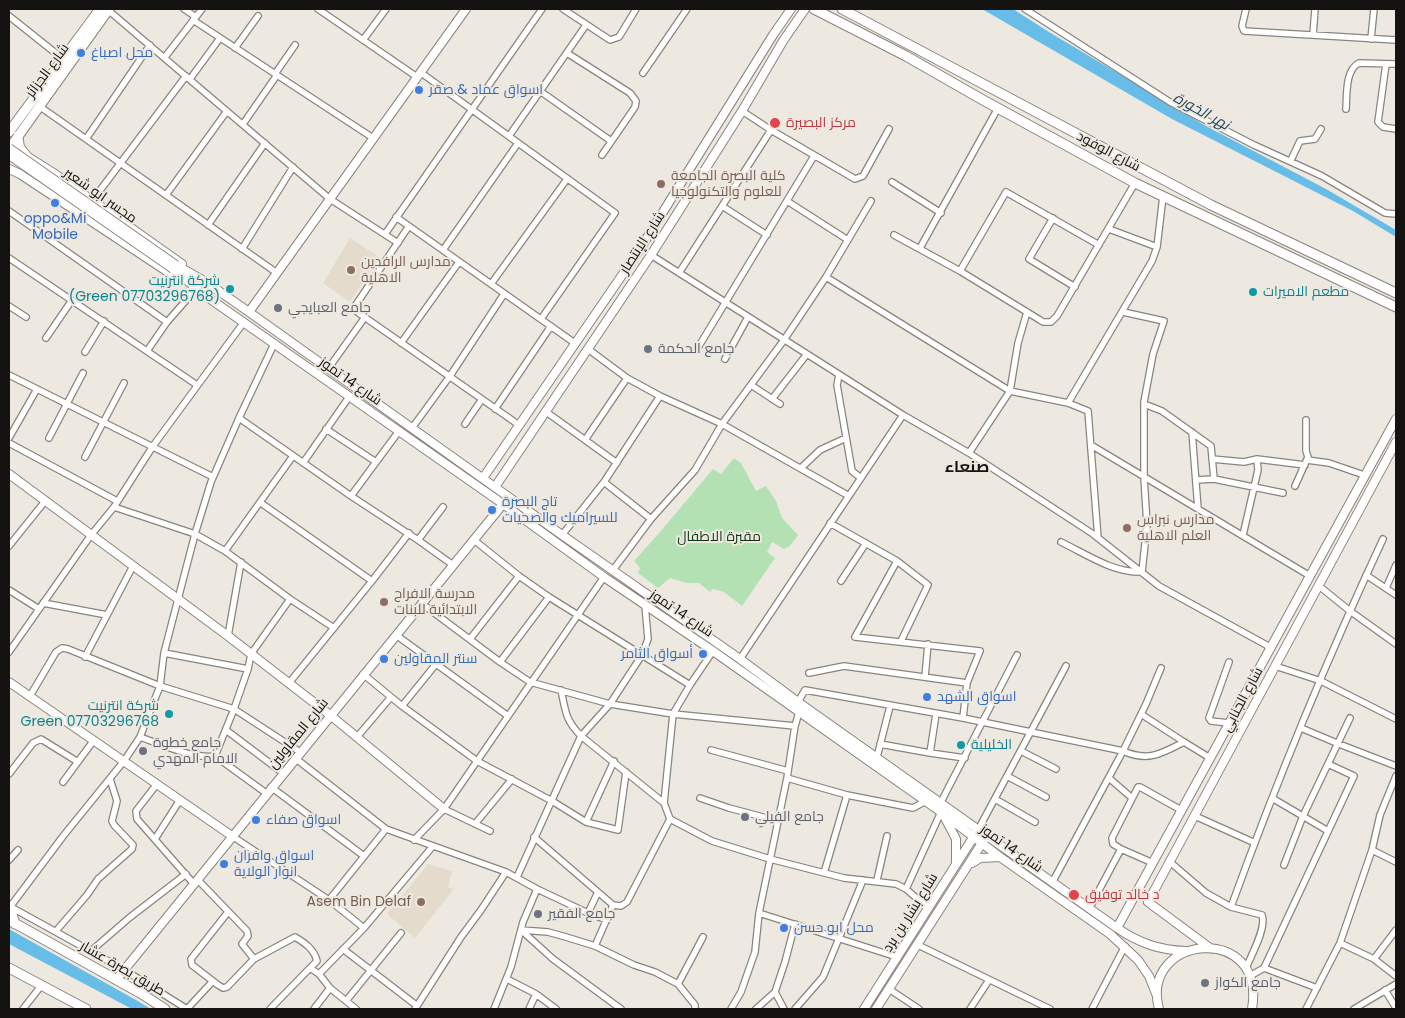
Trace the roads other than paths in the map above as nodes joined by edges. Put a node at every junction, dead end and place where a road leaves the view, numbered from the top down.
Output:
1 (106, 9) edge
2 (184, 9) edge
3 (202, 9) edge
4 (318, 9) edge
5 (386, 9) edge
6 (466, 9) edge
7 (542, 9) edge
8 (563, 9) edge
9 (636, 9) edge
10 (686, 9) edge
11 (791, 9) edge
12 (805, 9) edge
13 (814, 9) edge
14 (842, 9) edge
15 (1025, 9) edge
16 (1246, 9) edge
17 (1315, 9) edge
18 (1374, 9) edge
19 (9, 16) edge
20 (258, 16) dead end
21 (195, 18) junction
22 (586, 25) junction
23 (773, 34) junction
24 (1312, 35) junction
25 (220, 38) junction
26 (1371, 39) junction
27 (363, 40) junction
28 (1396, 40) edge
29 (783, 41) junction
30 (150, 45) junction
31 (295, 45) dead end
32 (235, 48) junction
33 (567, 53) junction
34 (165, 58) junction
35 (63, 59) junction
36 (1386, 64) junction
37 (1396, 64) edge
38 (643, 72) dead end
39 (276, 75) junction
40 (418, 75) junction
41 (188, 77) junction
42 (540, 91) junction
43 (39, 106) junction
44 (998, 108) junction
45 (471, 109) junction
46 (1346, 109) dead end
47 (227, 111) junction
48 (742, 111) junction
49 (243, 124) junction
50 (1396, 128) edge
51 (889, 129) dead end
52 (771, 130) junction
53 (1320, 130) dead end
54 (12, 131) edge
55 (509, 136) junction
56 (373, 138) junction
57 (86, 139) junction
58 (612, 141) junction
59 (518, 143) junction
60 (265, 144) junction
61 (9, 148) edge
62 (9, 155) edge
63 (602, 155) dead end
64 (814, 156) junction
65 (28, 157) junction
66 (1291, 160) junction
67 (120, 163) junction
68 (293, 167) junction
69 (9, 169) edge
70 (20, 174) junction
71 (567, 179) junction
72 (892, 182) dead end
73 (1135, 183) junction
74 (166, 195) junction
75 (1163, 196) junction
76 (330, 199) junction
77 (92, 201) junction
78 (787, 201) junction
79 (871, 201) dead end
80 (722, 206) junction
81 (9, 211) edge
82 (941, 213) junction
83 (1396, 214) edge
84 (396, 217) junction
85 (1053, 218) junction
86 (208, 225) junction
87 (409, 226) junction
88 (1108, 229) junction
89 (385, 234) junction
90 (894, 234) dead end
91 (768, 235) junction
92 (848, 240) junction
93 (398, 242) junction
94 (1099, 245) junction
95 (1156, 247) junction
96 (920, 248) junction
97 (242, 249) junction
98 (443, 250) junction
99 (651, 255) junction
100 (9, 258) edge
101 (459, 262) junction
102 (175, 267) junction
103 (960, 271) junction
104 (277, 273) junction
105 (679, 274) junction
106 (826, 277) junction
107 (206, 282) junction
108 (491, 284) junction
109 (1075, 286) junction
110 (195, 290) junction
111 (1396, 293) edge
112 (203, 294) junction
113 (504, 294) junction
114 (72, 300) junction
115 (726, 303) junction
116 (9, 306) edge
117 (1396, 307) edge
118 (250, 312) junction
119 (1027, 312) junction
120 (1123, 312) junction
121 (26, 317) dead end
122 (748, 317) junction
123 (365, 318) junction
124 (541, 320) junction
125 (104, 321) junction
126 (167, 322) junction
127 (244, 322) junction
128 (551, 326) junction
129 (46, 338) dead end
130 (784, 340) junction
131 (401, 343) junction
132 (274, 344) junction
133 (576, 344) junction
134 (699, 346) dead end
135 (588, 349) junction
136 (147, 351) junction
137 (84, 352) dead end
138 (806, 354) junction
139 (725, 359) dead end
140 (328, 369) junction
141 (83, 373) dead end
142 (839, 374) junction
143 (9, 375) edge
144 (450, 376) junction
145 (627, 378) junction
146 (124, 383) dead end
147 (197, 385) junction
148 (751, 385) junction
149 (37, 389) junction
150 (1010, 391) junction
151 (660, 396) junction
152 (350, 397) junction
153 (772, 399) junction
154 (482, 400) junction
155 (1068, 403) junction
156 (67, 404) junction
157 (780, 404) dead end
158 (1144, 404) junction
159 (496, 409) junction
160 (545, 411) junction
161 (903, 415) junction
162 (239, 418) junction
163 (1396, 419) edge
164 (1306, 420) dead end
165 (103, 422) junction
166 (465, 424) dead end
167 (722, 424) junction
168 (519, 426) junction
169 (412, 428) junction
170 (326, 429) junction
171 (400, 432) junction
172 (1192, 432) junction
173 (9, 438) edge
174 (49, 438) dead end
175 (846, 438) junction
176 (585, 440) junction
177 (1396, 442) edge
178 (9, 443) edge
179 (1091, 445) junction
180 (153, 446) junction
181 (504, 448) junction
182 (969, 453) junction
183 (515, 455) junction
184 (293, 456) junction
185 (85, 457) dead end
186 (1212, 459) junction
187 (1257, 459) junction
188 (376, 462) junction
189 (303, 463) junction
190 (617, 463) junction
191 (1306, 463) junction
192 (801, 468) junction
193 (9, 474) edge
194 (1364, 475) junction
195 (1144, 476) junction
196 (213, 477) junction
197 (483, 478) junction
198 (861, 478) junction
199 (1196, 480) junction
200 (1214, 480) junction
201 (604, 482) junction
202 (1296, 486) dead end
203 (495, 487) junction
204 (1254, 487) junction
205 (1282, 493) dead end
206 (351, 496) junction
207 (849, 496) junction
208 (46, 500) junction
209 (261, 503) junction
210 (116, 504) junction
211 (503, 504) junction
212 (443, 507) dead end
213 (1198, 509) junction
214 (651, 519) junction
215 (830, 524) junction
216 (408, 533) junction
217 (195, 534) junction
218 (91, 535) junction
219 (562, 535) junction
220 (1243, 536) junction
221 (1098, 538) junction
222 (1383, 538) dead end
223 (418, 540) junction
224 (474, 540) junction
225 (1061, 542) dead end
226 (10, 543) edge
227 (866, 543) junction
228 (225, 551) junction
229 (896, 561) junction
230 (241, 562) junction
231 (1396, 565) edge
232 (133, 566) junction
233 (453, 566) junction
234 (613, 570) junction
235 (1142, 572) junction
236 (1366, 575) junction
237 (519, 576) junction
238 (1310, 576) junction
239 (604, 578) junction
240 (372, 581) junction
241 (841, 581) dead end
242 (1319, 586) junction
243 (1386, 588) junction
244 (9, 590) edge
245 (1396, 595) edge
246 (549, 597) junction
247 (178, 598) junction
248 (290, 599) junction
249 (421, 603) junction
250 (645, 605) junction
251 (41, 606) junction
252 (1350, 611) junction
253 (108, 615) junction
254 (579, 615) junction
255 (334, 628) junction
256 (396, 634) junction
257 (228, 636) junction
258 (470, 639) junction
259 (901, 641) junction
260 (928, 644) junction
261 (1396, 644) edge
262 (1270, 647) junction
263 (713, 651) junction
264 (9, 652) edge
265 (164, 653) junction
266 (251, 654) junction
267 (642, 655) junction
268 (1017, 655) dead end
269 (86, 657) junction
270 (740, 659) junction
271 (500, 662) junction
272 (1229, 662) dead end
273 (436, 664) junction
274 (1066, 666) dead end
275 (1275, 666) junction
276 (1161, 668) dead end
277 (248, 669) junction
278 (810, 673) dead end
279 (363, 674) junction
280 (925, 677) junction
281 (1321, 681) junction
282 (9, 682) edge
283 (530, 682) junction
284 (289, 683) junction
285 (967, 683) junction
286 (690, 684) junction
287 (160, 686) junction
288 (561, 690) junction
289 (30, 696) junction
290 (391, 697) junction
291 (798, 702) junction
292 (610, 704) junction
293 (402, 706) junction
294 (890, 706) junction
295 (234, 709) junction
296 (799, 712) junction
297 (673, 714) junction
298 (936, 714) junction
299 (1141, 714) junction
300 (330, 715) junction
301 (508, 716) junction
302 (963, 718) junction
303 (1350, 718) dead end
304 (1396, 719) edge
305 (983, 723) junction
306 (1229, 723) junction
307 (795, 726) junction
308 (1301, 728) junction
309 (226, 730) junction
310 (1031, 733) junction
311 (581, 736) junction
312 (140, 737) junction
313 (357, 738) junction
314 (94, 740) junction
315 (1184, 742) junction
316 (880, 744) junction
317 (1338, 744) junction
318 (711, 750) dead end
319 (1021, 751) junction
320 (1123, 751) junction
321 (930, 753) junction
322 (298, 755) junction
323 (215, 756) junction
324 (877, 757) junction
325 (964, 758) junction
326 (1210, 758) junction
327 (124, 761) junction
328 (477, 761) junction
329 (614, 761) junction
330 (78, 762) junction
331 (1328, 764) junction
332 (1396, 766) edge
333 (1056, 769) dead end
334 (626, 772) junction
335 (283, 773) junction
336 (9, 774) edge
337 (787, 774) junction
338 (1007, 776) junction
339 (1396, 777) edge
340 (110, 778) junction
341 (1109, 778) junction
342 (512, 779) junction
343 (63, 782) dead end
344 (157, 784) junction
345 (269, 790) junction
346 (847, 795) junction
347 (1046, 797) dead end
348 (700, 798) dead end
349 (1132, 798) junction
350 (1272, 798) junction
351 (994, 799) junction
352 (180, 800) junction
353 (552, 801) junction
354 (926, 801) junction
355 (941, 802) junction
356 (664, 803) junction
357 (444, 809) junction
358 (1181, 810) junction
359 (941, 812) junction
360 (1195, 816) junction
361 (1303, 816) junction
362 (670, 819) junction
363 (778, 821) junction
364 (586, 822) junction
365 (1035, 822) dead end
366 (475, 824) junction
367 (386, 829) junction
368 (978, 830) junction
369 (490, 831) dead end
370 (1328, 831) junction
371 (232, 836) junction
372 (887, 836) dead end
373 (987, 836) junction
374 (534, 837) junction
375 (973, 837) junction
376 (155, 839) junction
377 (414, 840) junction
378 (1254, 843) junction
379 (982, 844) junction
380 (432, 846) junction
381 (1122, 849) junction
382 (18, 850) dead end
383 (1372, 850) junction
384 (364, 856) junction
385 (1000, 857) junction
386 (770, 859) junction
387 (9, 860) edge
388 (1170, 862) junction
389 (1396, 862) edge
390 (1153, 863) junction
391 (956, 865) junction
392 (1284, 865) dead end
393 (967, 868) junction
394 (506, 872) junction
395 (824, 873) junction
396 (186, 874) junction
397 (517, 877) junction
398 (863, 880) junction
399 (877, 880) junction
400 (195, 881) junction
401 (1052, 883) junction
402 (906, 888) junction
403 (537, 889) junction
404 (598, 892) junction
405 (329, 900) junction
406 (613, 905) junction
407 (10, 907) edge
408 (1231, 907) junction
409 (928, 908) junction
410 (1089, 909) junction
411 (228, 912) junction
412 (588, 913) junction
413 (759, 913) junction
414 (607, 920) junction
415 (12, 922) edge
416 (795, 924) junction
417 (364, 928) junction
418 (1117, 928) junction
419 (521, 930) junction
420 (1396, 930) edge
421 (56, 931) junction
422 (401, 934) dead end
423 (703, 937) dead end
424 (838, 940) junction
425 (1340, 942) junction
426 (918, 944) junction
427 (595, 946) junction
428 (1125, 946) junction
429 (1210, 948) junction
430 (343, 949) junction
431 (91, 951) junction
432 (1186, 951) junction
433 (897, 957) junction
434 (254, 959) junction
435 (1374, 959) junction
436 (9, 968) edge
437 (310, 968) junction
438 (1246, 968) junction
439 (1264, 968) junction
440 (124, 969) junction
441 (370, 970) junction
442 (318, 974) junction
443 (1250, 976) junction
444 (1396, 976) edge
445 (507, 979) junction
446 (116, 980) junction
447 (989, 980) junction
448 (212, 981) junction
449 (678, 984) junction
450 (1396, 984) edge
451 (42, 986) junction
452 (330, 988) junction
453 (1317, 988) junction
454 (890, 989) junction
455 (1386, 990) junction
456 (775, 992) junction
457 (536, 994) junction
458 (1254, 994) junction
459 (346, 1001) junction
460 (1157, 1004) edge
461 (416, 1007) edge
462 (1396, 1008) edge
463 (24, 1009) edge
464 (83, 1009) edge
465 (164, 1009) edge
466 (187, 1009) edge
467 (270, 1009) edge
468 (314, 1009) edge
469 (356, 1009) edge
470 (494, 1009) edge
471 (529, 1009) edge
472 (556, 1009) edge
473 (621, 1009) edge
474 (695, 1009) edge
475 (732, 1009) edge
476 (756, 1009) edge
477 (784, 1009) edge
478 (795, 1009) edge
479 (864, 1009) edge
480 (876, 1009) edge
481 (919, 1009) edge
482 (970, 1009) edge
483 (1050, 1009) edge
484 (1092, 1009) edge
485 (1252, 1009) edge
486 (1258, 1009) edge
487 (1306, 1009) edge
488 (1354, 1009) edge

1 - 30 street
1 - 35 main road, شارع الجزائر
1 - 43 main road, شارع الجزائر
2 - 21 street
3 - 21 street
4 - 27 street
5 - 27 street
6 - 40 street
7 - 45 street
8 - 22 street
9 - 22 street
10 - 38 street
11 - 23 street, شارع الإنتصار
12 - 29 street, شارع الإنتصار
13 - 44 main road, شارع الوفود
14 - 111 main road, شارع الوفود
15 - 66 street
16 - 24 street
17 - 24 street
18 - 26 street
19 - 35 street
20 - 32 street
21 - 25 street
21 - 34 street
22 - 33 street
23 - 29 street
23 - 133 street, شارع الإنتصار
24 - 26 street
25 - 32 street
25 - 41 street
26 - 28 street
27 - 40 street
29 - 48 street, شارع الإنتصار
30 - 34 street
30 - 57 street
31 - 39 street
32 - 39 street
33 - 42 street
33 - 58 street
34 - 41 street
35 - 54 main road, شارع الجزائر
36 - 37 street
36 - 46 street
36 - 50 street
39 - 49 street
39 - 56 street
40 - 45 street
40 - 56 street
41 - 47 street
41 - 67 street
42 - 55 street
42 - 58 street
43 - 54 main road, شارع الجزائر
43 - 57 street
44 - 73 main road, شارع الوفود
44 - 82 street
45 - 55 street
45 - 84 street
47 - 49 street
47 - 74 street
48 - 52 street
48 - 99 street, شارع الإنتصار
49 - 60 street
51 - 64 street
52 - 64 street
52 - 80 street
53 - 66 street
54 - 61 main road, شارع الجزائر
54 - 65 street
55 - 59 street
56 - 76 street
57 - 67 street
58 - 63 street
59 - 71 street
59 - 98 street
60 - 68 street
60 - 86 street
61 - 102 street, مجسر ابو شعير, bridge
62 - 102 street, مجسر ابو شعير, bridge
64 - 78 street
65 - 70 street
65 - 77 street
66 - 83 street
67 - 74 street
67 - 77 street
68 - 76 street
68 - 97 street
69 - 70 street
70 - 110 street
71 - 108 street
71 - 124 street
72 - 82 street
73 - 75 main road, شارع الوفود
73 - 88 street
74 - 86 street
75 - 95 street
75 - 117 main road, شارع الوفود
76 - 89 street
76 - 104 street
77 - 107 street
78 - 91 street
78 - 92 street
79 - 92 street
80 - 91 street
80 - 105 street
81 - 126 street
82 - 96 street
84 - 87 street
84 - 89 street
85 - 94 street
85 - 103 street
85 - 109 street
86 - 97 street
87 - 93 street
87 - 98 street
88 - 94 street
88 - 95 street
89 - 93 street
90 - 96 street
91 - 115 street
92 - 106 street
93 - 123 street
94 - 109 street
95 - 120 street
96 - 103 street
97 - 104 street
98 - 101 street
99 - 105 street
99 - 135 street, شارع الإنتصار
100 - 114 street
101 - 108 street
101 - 131 street
102 - 107 street, شارع 14 تموز
102 - 112 street, شارع 14 تموز
103 - 119 street
104 - 118 street
105 - 115 street
106 - 130 street
106 - 150 street
107 - 118 street, شارع 14 تموز
108 - 113 street
109 - 119 street
110 - 112 street
110 - 126 street
112 - 127 street, شارع 14 تموز
113 - 124 street
113 - 144 street
114 - 125 street
114 - 129 street
115 - 122 street
115 - 134 street
116 - 121 street
118 - 140 street, شارع 14 تموز
119 - 150 street
120 - 155 street
120 - 158 street
122 - 130 street
122 - 139 street
123 - 131 street
123 - 140 street
124 - 128 street
125 - 136 street
125 - 137 street
126 - 136 street
127 - 132 street, شارع 14 تموز
127 - 147 street
128 - 133 street
128 - 159 street
130 - 138 street
130 - 148 street
131 - 144 street
132 - 152 street, شارع 14 تموز
132 - 162 street
133 - 168 street, شارع الإنتصار
135 - 145 street
135 - 160 street, شارع الإنتصار
136 - 147 street
138 - 142 street
138 - 153 street
140 - 169 street, شارع 14 تموز
141 - 156 street
142 - 161 street
142 - 175 street
143 - 149 street
144 - 154 street
144 - 169 street
145 - 151 street
145 - 176 street
146 - 165 street
147 - 180 street
148 - 153 street
148 - 167 street
149 - 156 street
149 - 173 street
150 - 155 street
150 - 182 street
151 - 167 street
151 - 190 street
152 - 170 street
152 - 171 street, شارع 14 تموز
153 - 157 street
154 - 159 street
154 - 166 street
155 - 179 street
156 - 165 street
156 - 174 street
158 - 172 street
158 - 195 street
159 - 168 street
160 - 176 street
160 - 183 street, شارع الإنتصار
161 - 182 street
161 - 198 street
162 - 184 street
162 - 196 street
163 - 194 street, شارع الجنابي
164 - 191 street
165 - 180 street
165 - 185 street
167 - 192 street
167 - 214 street
168 - 181 street, شارع الإنتصار
169 - 197 street, شارع 14 تموز
170 - 188 street
170 - 189 street
171 - 188 street
171 - 211 street, شارع 14 تموز
172 - 186 street
172 - 199 street
175 - 192 street
175 - 198 street
176 - 190 street
177 - 242 street, شارع الجنابي
178 - 210 street
179 - 195 street
179 - 221 street
180 - 196 street
180 - 210 street
181 - 183 street
181 - 197 street, شارع الإنتصار
182 - 221 street
183 - 203 street, شارع الإنتصار
184 - 189 street
184 - 209 street
186 - 187 street
186 - 200 street
187 - 191 street
187 - 204 street
188 - 206 street
189 - 206 street
190 - 201 street
191 - 194 street
191 - 202 street
192 - 207 street
193 - 208 street
194 - 238 street, شارع الجنابي
195 - 213 street
195 - 235 street
196 - 217 street
197 - 203 street, شارع 14 تموز
198 - 207 street
199 - 200 street
199 - 213 street
200 - 204 street
201 - 214 street
201 - 219 street
203 - 219 street, شارع 14 تموز
204 - 205 street
204 - 220 street
206 - 216 street
207 - 215 street
208 - 218 street
208 - 226 street
209 - 228 street
209 - 240 street
210 - 217 street
210 - 218 street
211 - 224 street, شارع المقاولين
211 - 239 street, شارع 14 تموز
212 - 223 street
213 - 220 street
214 - 234 street
215 - 227 street
215 - 270 street
216 - 223 street
216 - 240 street
217 - 228 street
217 - 247 street
218 - 232 street
218 - 251 street
219 - 234 street, شارع 14 تموز
220 - 238 street
221 - 235 street
222 - 236 street
223 - 233 street
224 - 233 street, شارع المقاولين
224 - 237 street
225 - 235 street
227 - 229 street
227 - 241 street
228 - 230 street
229 - 259 street
229 - 259 street
230 - 248 street
230 - 257 street
231 - 243 street
232 - 247 street
232 - 253 street
233 - 249 street, شارع المقاولين
234 - 270 street, شارع 14 تموز
235 - 262 street
236 - 243 street
236 - 252 street
237 - 246 street
237 - 258 street
238 - 262 street, شارع الجنابي
239 - 250 street, شارع 14 تموز
239 - 254 street
240 - 255 street
242 - 252 street
242 - 275 street, شارع الجنابي
243 - 245 street
244 - 251 street
246 - 254 street
246 - 271 street
247 - 257 street
247 - 265 street
248 - 255 street
248 - 266 street
249 - 256 street, شارع المقاولين
249 - 258 street
250 - 263 street, شارع 14 تموز
250 - 267 street
251 - 253 street
251 - 264 street
252 - 261 street
252 - 281 street
253 - 269 street
254 - 267 street
254 - 283 street
255 - 284 street
256 - 273 street
256 - 279 street, شارع المقاولين
257 - 266 street
258 - 271 street
259 - 260 street
260 - 280 street
260 - 285 street
262 - 306 street, شارع الجنابي
263 - 286 street
263 - 296 street, شارع 14 تموز
265 - 277 street
265 - 287 street
266 - 277 street
266 - 284 street
267 - 286 street
267 - 292 street
268 - 305 street
269 - 287 street
269 - 289 street
270 - 291 street, شارع 14 تموز
271 - 283 street
272 - 306 street
273 - 293 street
273 - 301 street
274 - 310 street
275 - 281 street
275 - 360 street, شارع الجنابي
276 - 299 street
277 - 295 street
278 - 280 street
279 - 290 street
279 - 300 street, شارع المقاولين
280 - 285 street
281 - 304 street
281 - 308 street
282 - 289 street
283 - 288 street
283 - 301 street
284 - 300 street
285 - 302 street
286 - 297 street
287 - 295 street
287 - 312 street
288 - 292 street
288 - 311 street
289 - 314 street
290 - 293 street
290 - 313 street
291 - 294 street
291 - 324 street, شارع 14 تموز
292 - 297 street
292 - 311 street
293 - 328 street
294 - 298 street
294 - 316 street
295 - 309 street
295 - 322 street
296 - 307 street
296 - 354 street, شارع 14 تموز
297 - 307 street
297 - 356 street
298 - 302 street
298 - 321 street
299 - 315 street
299 - 320 street
300 - 313 street
300 - 322 street, شارع المقاولين
301 - 328 street
302 - 305 street
303 - 317 street
305 - 310 street
305 - 325 street
306 - 326 street, شارع الجنابي
307 - 337 street
308 - 317 street
308 - 350 street
309 - 323 street
309 - 335 street
310 - 319 street
310 - 320 street
311 - 329 street
311 - 353 street
312 - 323 street
312 - 327 street
313 - 357 street
314 - 327 street
314 - 330 street
315 - 320 street
315 - 326 street
316 - 321 street
316 - 324 street
317 - 331 street
317 - 332 street
318 - 337 street
319 - 333 street
319 - 338 street
320 - 341 street
321 - 325 street
322 - 335 street, شارع المقاولين
322 - 367 street
323 - 345 street
324 - 355 street, شارع 14 تموز
325 - 355 street
326 - 358 street, شارع الجنابي
327 - 340 street
327 - 344 street
328 - 342 street
328 - 357 street
329 - 334 street
329 - 364 street
330 - 336 street
330 - 343 street
331 - 361 street
331 - 370 street
334 - 356 street
334 - 364 street
335 - 345 street, شارع المقاولين
337 - 346 street
337 - 363 street
338 - 347 street
338 - 351 street
339 - 383 street
340 - 407 street
340 - 421 street
341 - 349 street
341 - 401 street
342 - 353 street
342 - 366 street
344 - 352 street
344 - 376 street
345 - 371 street, شارع المقاولين
345 - 384 street
346 - 354 street
346 - 395 street
348 - 363 street
349 - 358 street
349 - 381 street
350 - 361 street
350 - 378 street
351 - 365 street
351 - 368 street
352 - 371 street
352 - 376 street
353 - 364 street
353 - 374 street
354 - 359 street, شارع 14 تموز
355 - 368 street, شارع 14 تموز
356 - 362 street
357 - 366 street
357 - 377 street
358 - 390 street, شارع الجنابي
359 - 375 street, شارع 14 تموز
359 - 391 street
359 - 402 street
360 - 378 street
360 - 388 street, شارع الجنابي
361 - 370 street
361 - 392 street
362 - 386 street
362 - 406 street
363 - 386 street
366 - 369 street
367 - 377 street
367 - 384 street
368 - 373 street, شارع 14 تموز
368 - 375 street, شارع بشار بن برد
370 - 439 street
371 - 400 street, شارع المقاولين
371 - 405 street
372 - 399 street
373 - 379 street, شارع بشار بن برد
373 - 401 street, شارع 14 تموز
374 - 397 street
374 - 404 street
375 - 379 street, شارع 14 تموز
375 - 391 street, شارع بشار بن برد
376 - 396 street
377 - 380 street
378 - 408 street
379 - 385 street, شارع 14 تموز
379 - 393 street, شارع بشار بن برد
380 - 394 street
380 - 417 street
381 - 390 street
381 - 410 street
382 - 387 street
383 - 389 street
383 - 425 street
384 - 405 street
385 - 393 street
385 - 428 street, شارع 14 تموز
386 - 395 street
386 - 413 street
388 - 408 street
388 - 429 street, شارع الجنابي
390 - 418 street, شارع الجنابي
391 - 409 street, شارع بشار بن برد
393 - 426 street, شارع بشار بن برد
394 - 397 street
394 - 461 street
395 - 398 street
396 - 400 street
396 - 431 street
397 - 403 street
398 - 399 street
398 - 424 street
399 - 402 street
400 - 411 street
400 - 440 street, شارع المقاولين
401 - 410 street, شارع 14 تموز
402 - 409 street
403 - 412 street
403 - 419 street
404 - 406 street
404 - 412 street
405 - 417 street
406 - 414 street
407 - 415 main road
407 - 421 street
408 - 438 street
409 - 433 street, شارع بشار بن برد
410 - 418 street, شارع 14 تموز
411 - 434 street
411 - 448 street
412 - 414 street
413 - 416 street
413 - 475 street
414 - 427 street
415 - 446 main road, طريق بصرة عشار
416 - 424 street
416 - 456 street
417 - 430 street
418 - 432 street, شارع 14 تموز
419 - 427 street
419 - 445 street
419 - 473 street
420 - 435 street
421 - 431 street
422 - 441 street
423 - 449 street
424 - 433 street
424 - 478 street
425 - 435 street
425 - 453 street
426 - 447 street
426 - 454 street, شارع بشار بن برد
427 - 449 street
428 - 460 street, شارع 14 تموز
428 - 484 street
429 - 432 street, شارع 14 تموز
429 - 438 street
430 - 441 street
430 - 442 street
431 - 440 street
432 - 460 street
433 - 479 street, شارع بشار بن برد
434 - 437 street
434 - 448 street
435 - 444 street
436 - 451 main road
437 - 442 street
437 - 467 street
438 - 443 street
439 - 443 street
439 - 453 street
440 - 446 street, شارع المقاولين
440 - 466 street
441 - 459 street
441 - 461 street
442 - 452 street
443 - 458 street
445 - 457 street
445 - 470 street
446 - 465 main road, طريق بصرة عشار
447 - 482 street
447 - 483 street
448 - 466 street
449 - 474 street
450 - 455 street
451 - 463 street
451 - 464 main road
452 - 459 street
452 - 468 street
453 - 487 street
454 - 480 street, شارع بشار بن برد
454 - 481 street
455 - 462 street
455 - 488 street
456 - 476 street
456 - 477 street
457 - 471 street
457 - 472 street
458 - 485 street
458 - 486 street
459 - 469 street

